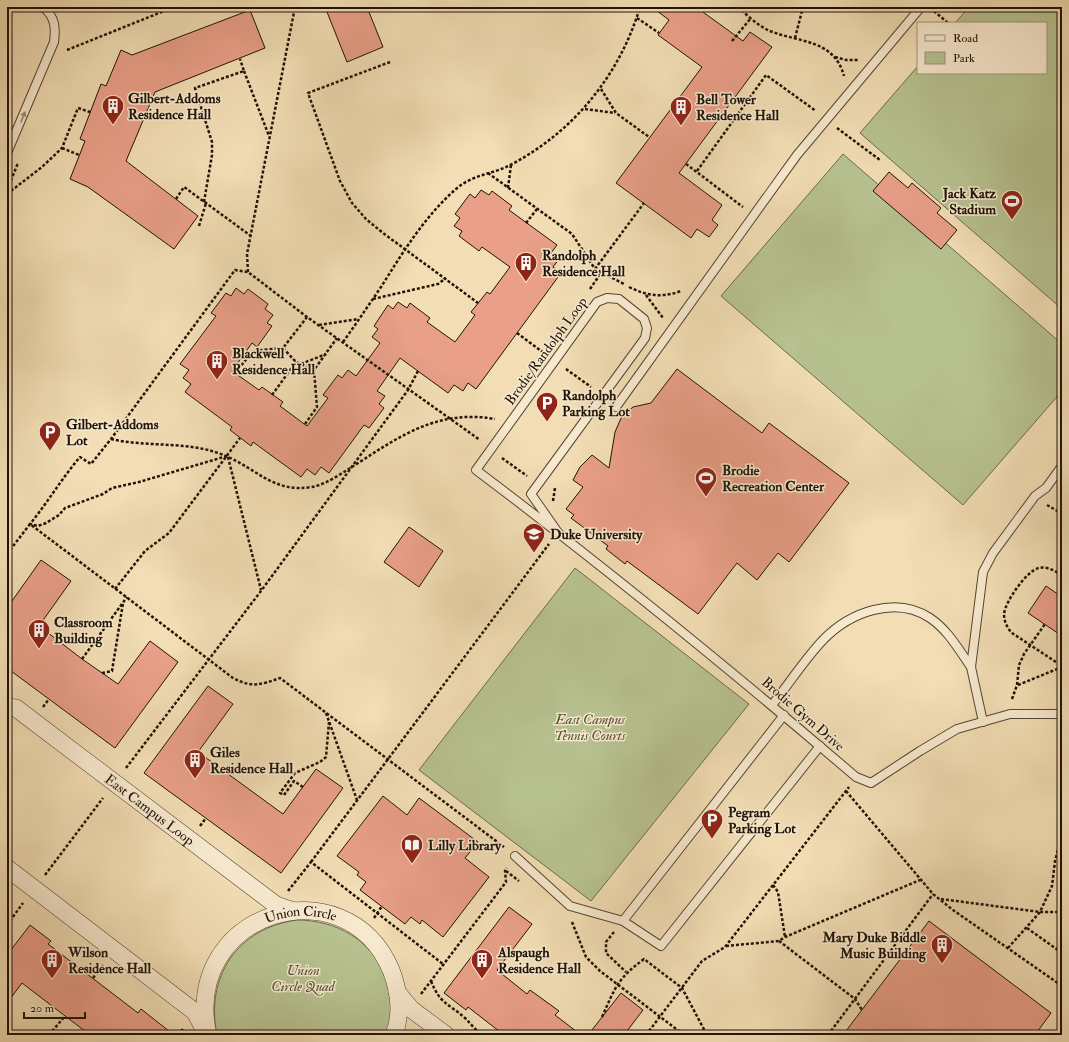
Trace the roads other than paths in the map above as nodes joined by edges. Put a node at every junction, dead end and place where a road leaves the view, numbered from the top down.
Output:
1 (11, 7) edge
2 (43, 7) edge
3 (921, 7) edge
4 (7, 9) edge
5 (7, 153) edge
6 (616, 407) dead end
7 (1062, 466) edge
8 (557, 531) junction
9 (971, 667) junction
10 (772, 705) junction
11 (7, 707) edge
12 (1062, 714) edge
13 (784, 715) junction
14 (983, 722) junction
15 (820, 746) junction
16 (516, 856) road end
17 (7, 868) edge
18 (294, 911) junction
19 (623, 921) junction
20 (397, 992) junction
21 (207, 1033) edge
22 (394, 1035) edge
23 (446, 1035) edge

1 - 4 lane
5 -> 2 lane
3 - 6 lane
7 - 9 lane
8 - 8 lane, Brodie/Randolph Loop
8 - 10 lane, Brodie Gym Drive
9 - 10 lane
9 - 14 lane
10 - 13 lane, Brodie Gym Drive
11 - 18 street, East Campus Loop
12 - 14 lane, Brodie Gym Drive
13 - 15 lane, Brodie Gym Drive
13 - 19 lane
14 - 15 lane, Brodie Gym Drive
15 - 19 lane
16 - 19 lane
17 - 21 street
18 - 20 street, Union Circle
18 - 21 street, Union Circle
20 - 22 street, Union Circle
20 - 23 street

